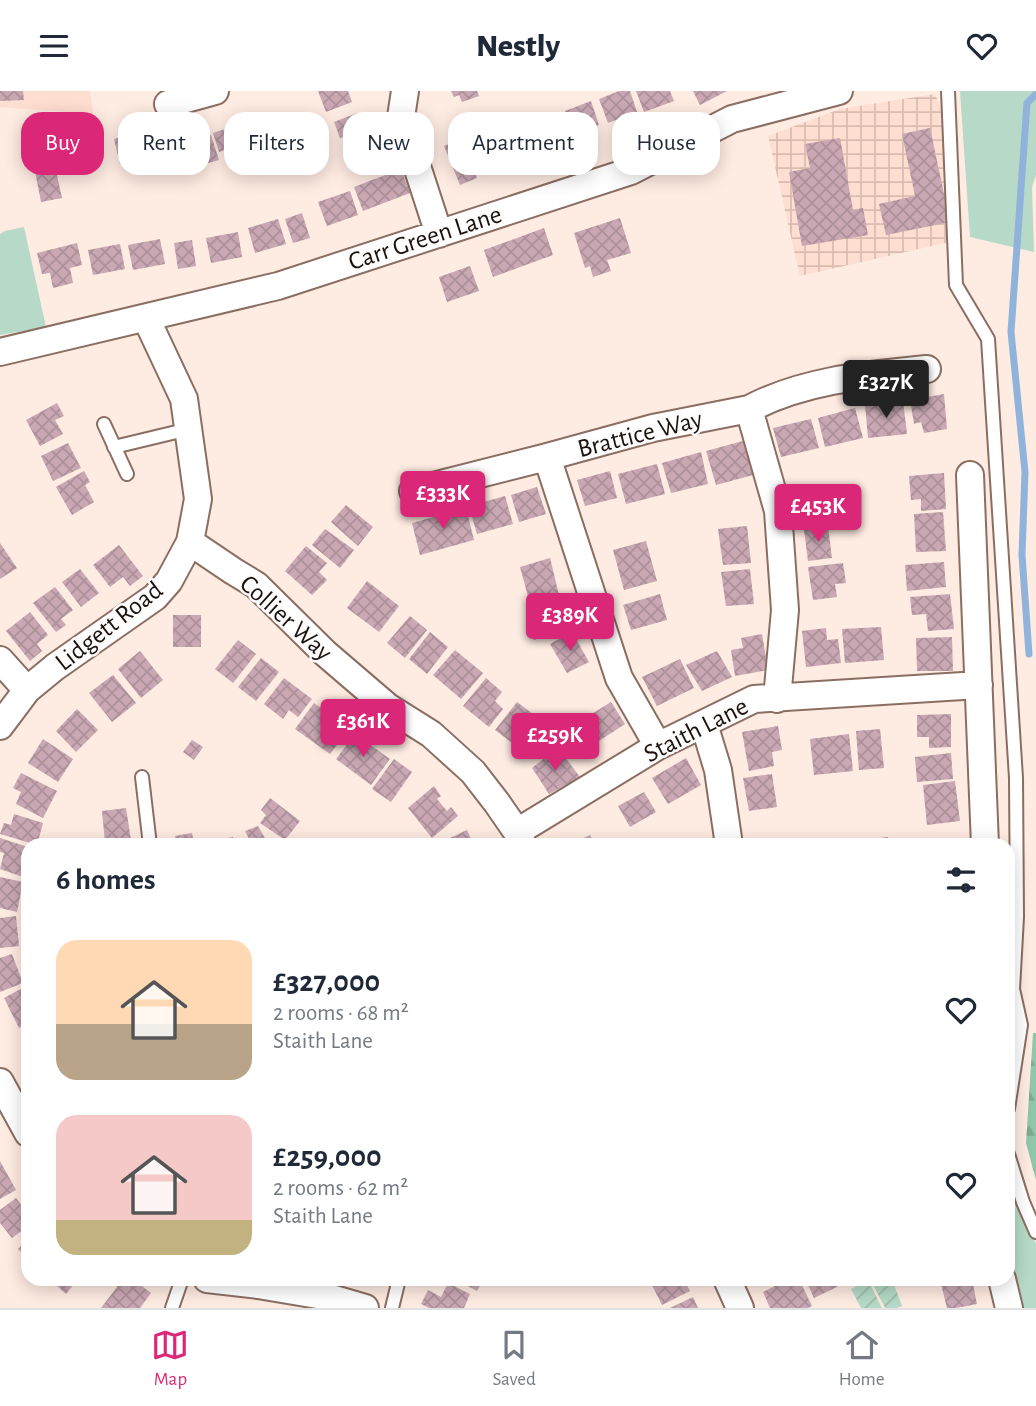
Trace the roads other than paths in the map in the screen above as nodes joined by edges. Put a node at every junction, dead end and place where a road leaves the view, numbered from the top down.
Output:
1 (215, 91) edge
2 (405, 91) edge
3 (839, 91) edge
4 (948, 91) edge
5 (168, 104) dead end
6 (439, 234) junction
7 (146, 318) junction
8 (0, 352) edge
9 (927, 369) dead end
10 (749, 409) junction
11 (104, 424) dead end
12 (189, 429) junction
13 (114, 447) junction
14 (547, 457) junction
15 (127, 474) dead end
16 (970, 475) dead end
17 (413, 491) dead end
18 (190, 542) junction
19 (0, 660) edge
20 (979, 685) junction
21 (27, 690) junction
22 (777, 698) junction
23 (704, 724) junction
24 (0, 726) edge
25 (658, 746) junction
26 (142, 777) dead end
27 (149, 838) edge
28 (519, 838) edge
29 (521, 838) edge
30 (728, 838) edge
31 (985, 838) edge
32 (1015, 953) edge
33 (1015, 998) edge
34 (1015, 1064) edge
35 (0, 1082) edge
36 (21, 1120) edge
37 (1015, 1176) edge
38 (1036, 1232) edge
39 (180, 1286) edge
40 (264, 1286) edge
41 (397, 1286) edge
42 (730, 1286) edge
43 (1004, 1286) edge
44 (172, 1308) edge
45 (365, 1308) edge
46 (392, 1308) edge
47 (740, 1308) edge
48 (1010, 1308) edge

1 - 5 street
2 - 6 street
3 - 6 street, Carr Green Lane
4 - 32 lane
6 - 7 street, Carr Green Lane
7 - 8 street, Carr Green Lane
7 - 12 street, Lidgett Road
9 - 10 street, Brattice Way
10 - 14 street, Brattice Way
10 - 22 street
11 - 13 lane
12 - 13 lane
12 - 18 street, Lidgett Road
13 - 15 lane
14 - 17 street
14 - 25 street, Brattice Way
16 - 20 street
18 - 21 street, Lidgett Road
18 - 28 street, Collier Way
19 - 21 street
20 - 22 street, Staith Lane
20 - 31 street
21 - 24 street, Lidgett Road
22 - 23 street, Staith Lane
23 - 25 street, Staith Lane
23 - 30 street
25 - 29 street, Staith Lane
26 - 27 lane
33 - 34 lane
35 - 36 street
37 - 38 lane
39 - 44 lane
40 - 45 street
41 - 46 lane
42 - 47 street
43 - 48 street

